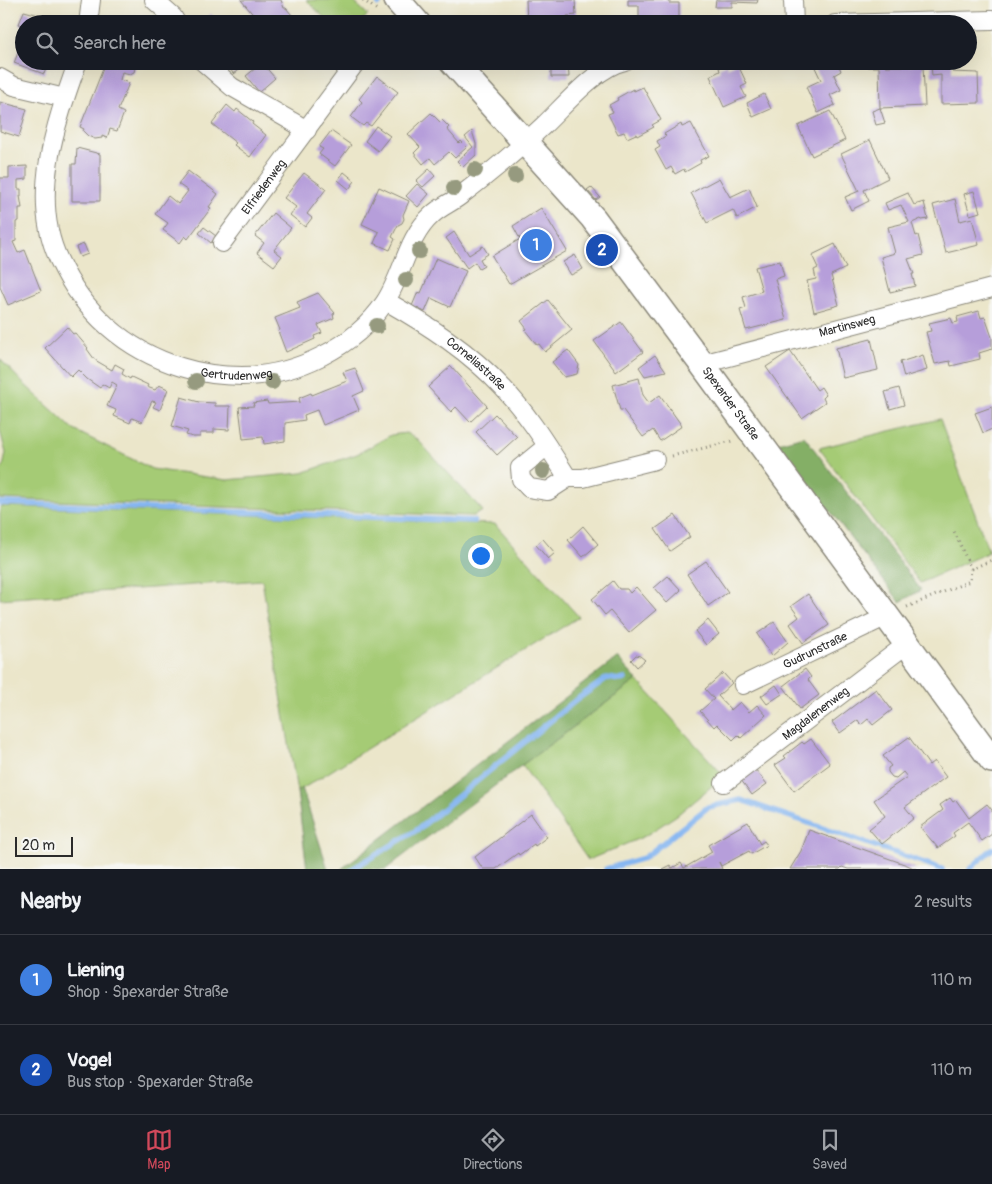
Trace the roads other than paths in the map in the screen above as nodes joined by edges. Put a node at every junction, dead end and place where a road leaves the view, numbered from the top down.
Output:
1 (91, 0) edge
2 (154, 0) edge
3 (397, 0) edge
4 (793, 0) edge
5 (89, 15) edge
6 (171, 15) edge
7 (410, 15) edge
8 (794, 15) edge
9 (977, 20) edge
10 (992, 20) edge
11 (75, 70) edge
12 (212, 70) edge
13 (350, 70) edge
14 (460, 70) edge
15 (605, 70) edge
16 (0, 78) edge
17 (65, 98) junction
18 (307, 130) junction
19 (525, 143) junction
20 (222, 243) dead end
21 (992, 288) edge
22 (386, 300) junction
23 (702, 364) junction
24 (547, 446) junction
25 (655, 460) road end
26 (568, 478) junction
27 (887, 616) junction
28 (907, 644) junction
29 (743, 685) dead end
30 (992, 760) edge
31 (724, 783) dead end

1 - 5 street
2 - 6 street
3 - 7 main road
4 - 8 street
9 - 10 street
11 - 17 street, Gertrudenweg
12 - 18 street
13 - 18 street, Elfriedenweg
14 - 19 main road, Spexarder Straße
15 - 19 street, Gertrudenweg
16 - 17 street
17 - 22 street, Gertrudenweg
18 - 20 street, Elfriedenweg
19 - 22 street, Gertrudenweg
19 - 23 main road, Spexarder Straße
21 - 23 street, Martinsweg
22 - 24 street, Corneliastraße
23 - 27 main road, Spexarder Straße
24 - 26 street, Corneliastraße
24 - 26 street
25 - 26 street
27 - 28 main road, Spexarder Straße
27 - 29 street, Gudrunstraße
28 - 30 main road, Spexarder Straße
28 - 31 street, Magdalenenweg

